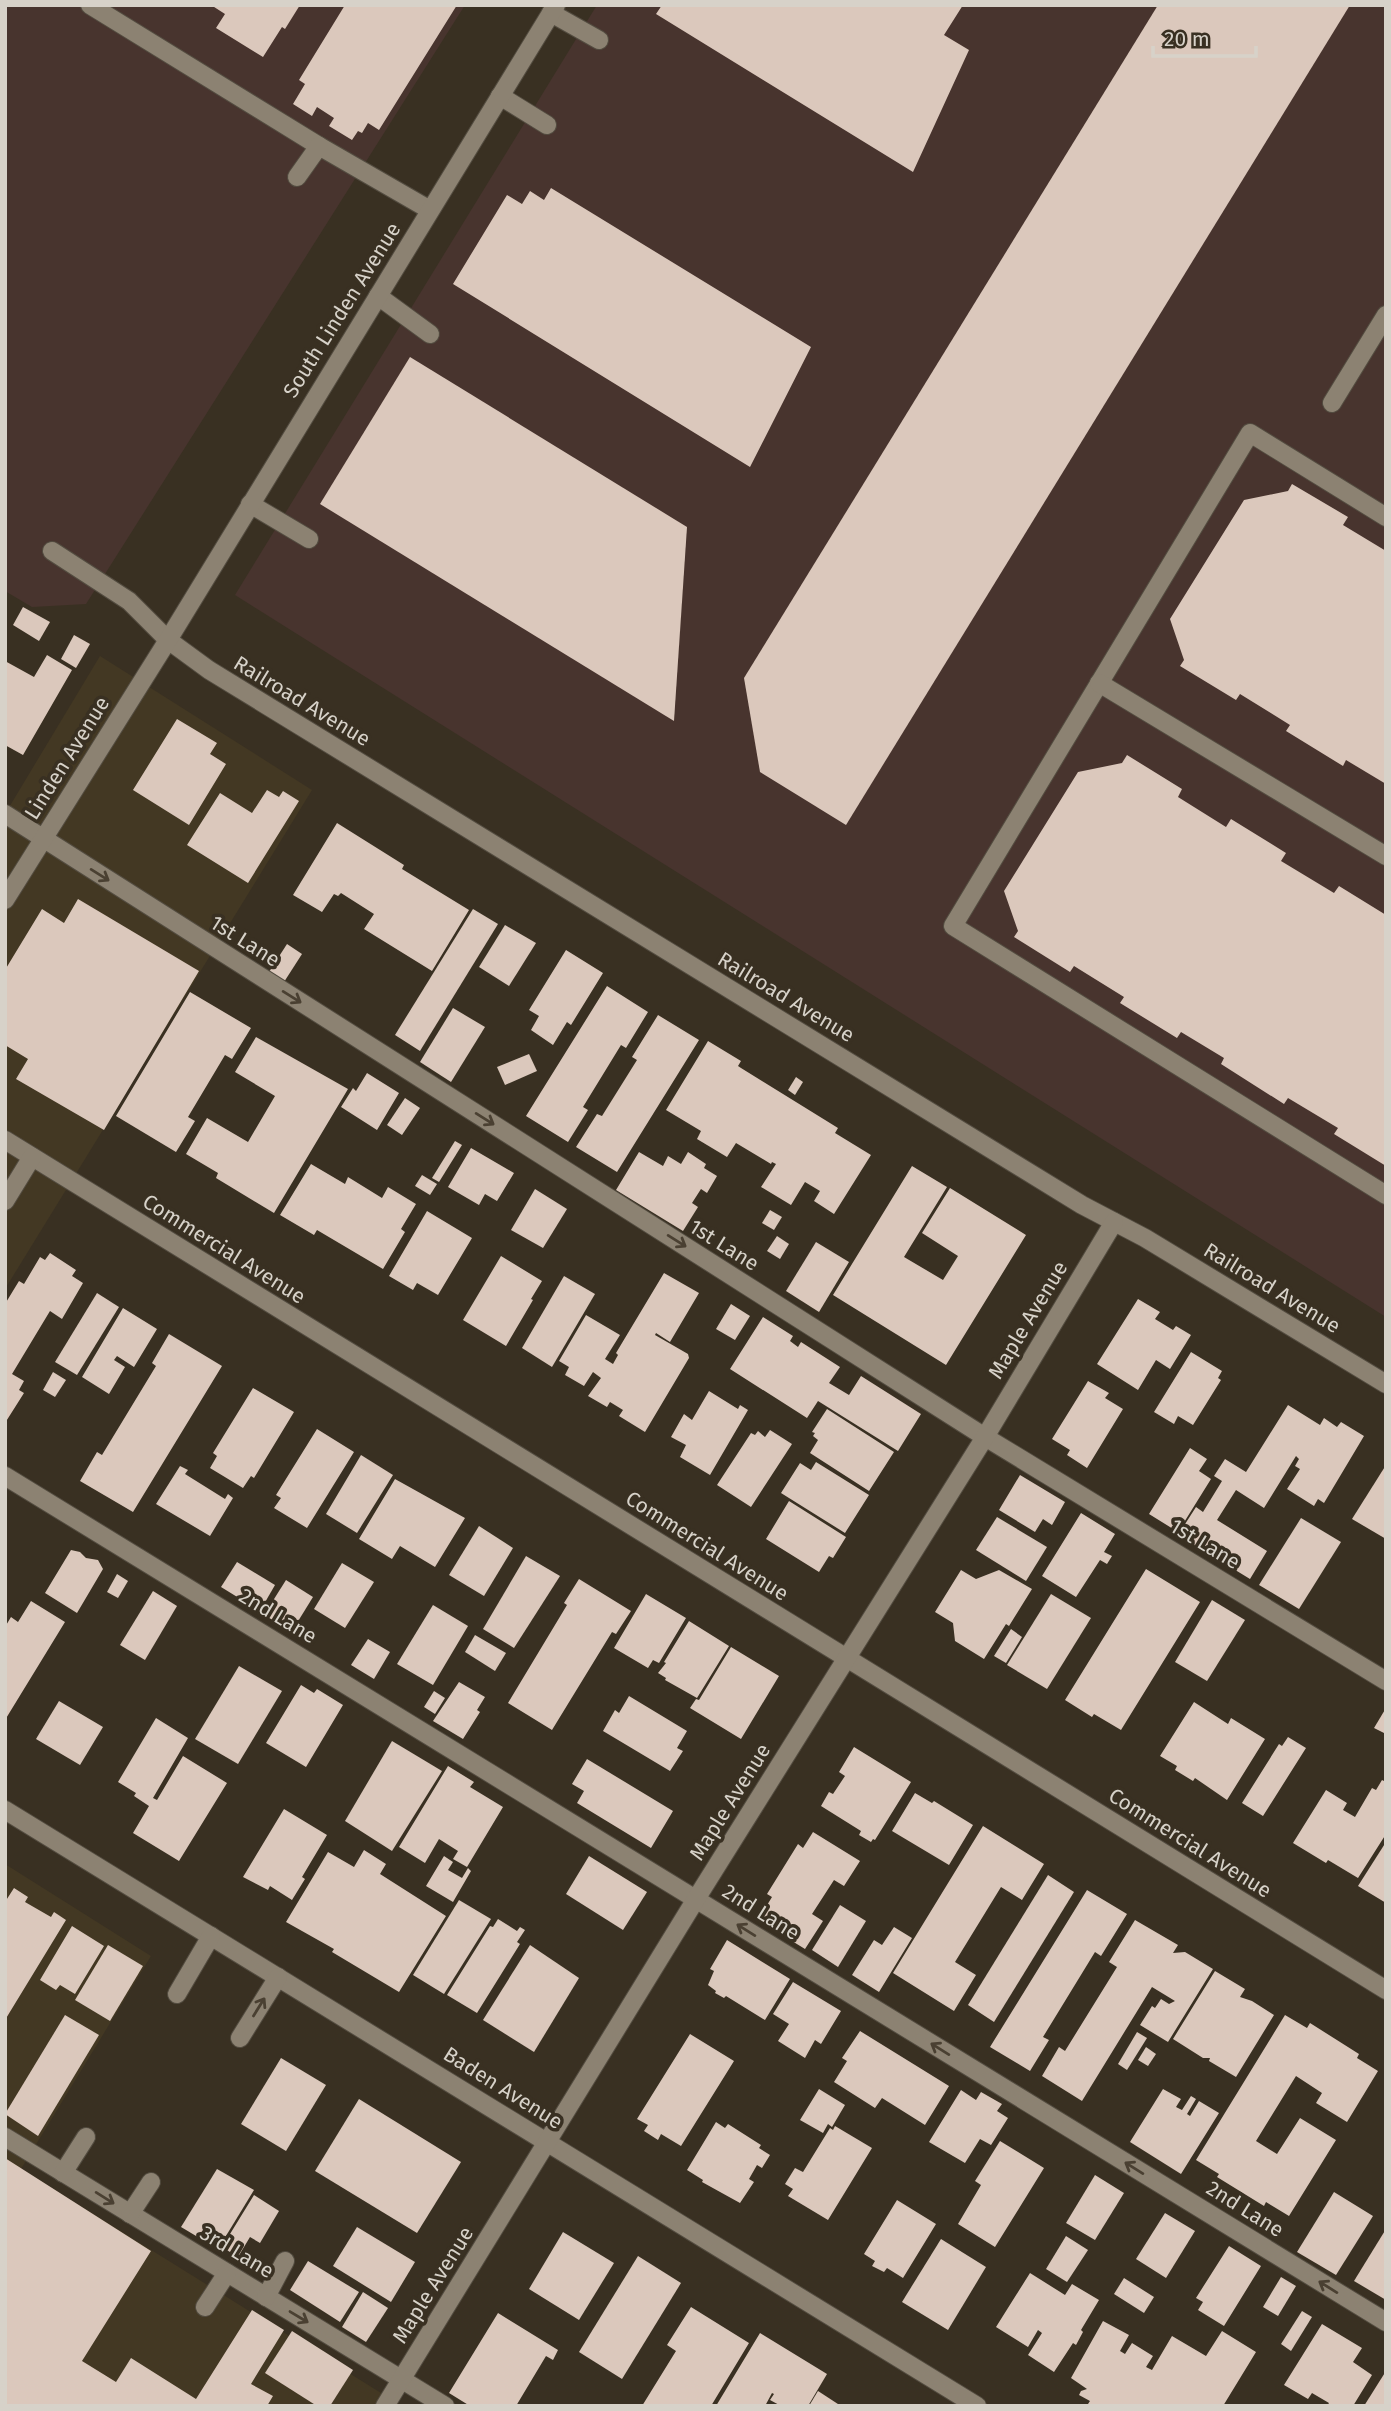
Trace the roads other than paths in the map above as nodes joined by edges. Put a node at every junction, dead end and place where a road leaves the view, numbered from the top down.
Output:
1 (90, 5) edge
2 (553, 9) edge
3 (599, 40) dead end
4 (500, 96) junction
5 (547, 125) dead end
6 (318, 146) junction
7 (297, 177) dead end
8 (430, 210) junction
9 (378, 296) junction
10 (1386, 315) edge
11 (430, 334) dead end
12 (1332, 403) dead end
13 (250, 504) junction
14 (1386, 517) edge
15 (309, 539) dead end
16 (52, 551) dead end
17 (168, 640) junction
18 (1099, 683) junction
19 (5, 814) edge
20 (43, 839) junction
21 (1386, 856) edge
22 (5, 900) edge
23 (5, 1140) edge
24 (32, 1157) junction
25 (1386, 1195) edge
26 (5, 1201) edge
27 (1114, 1222) junction
28 (1386, 1384) edge
29 (985, 1437) junction
30 (5, 1476) edge
31 (847, 1659) junction
32 (1386, 1681) edge
33 (7, 1814) edge
34 (696, 1899) junction
35 (211, 1936) junction
36 (278, 1977) junction
37 (1386, 1990) edge
38 (177, 1994) dead end
39 (240, 2038) dead end
40 (5, 2137) edge
41 (86, 2137) dead end
42 (547, 2142) junction
43 (64, 2173) junction
44 (150, 2182) dead end
45 (130, 2214) junction
46 (285, 2261) dead end
47 (227, 2273) junction
48 (266, 2297) junction
49 (205, 2307) dead end
50 (1386, 2322) edge
51 (401, 2379) junction
52 (385, 2406) edge
53 (444, 2406) edge
54 (977, 2406) edge

1 - 6 street
2 - 3 street
2 - 4 street, South Linden Avenue
4 - 5 street
4 - 8 street, South Linden Avenue
6 - 7 street
6 - 8 street
8 - 9 street, South Linden Avenue
9 - 11 street
9 - 13 street, South Linden Avenue
10 - 12 street
13 - 15 street
13 - 17 street, South Linden Avenue
14 - 18 street
16 - 17 street, Railroad Avenue
17 - 20 street, Linden Avenue
17 - 27 street, Railroad Avenue
18 - 21 street
18 - 25 street
19 - 20 street, 1st Lane
20 - 22 street, Linden Avenue
20 -> 29 street, 1st Lane
23 - 24 street, Commercial Avenue
24 - 26 street
24 - 31 street, Commercial Avenue
27 - 28 street, Railroad Avenue
27 - 29 street, Maple Avenue
29 - 31 street, Maple Avenue
29 - 32 street, 1st Lane
30 - 34 street, 2nd Lane
31 - 34 street, Maple Avenue
31 - 37 street, Commercial Avenue
33 - 35 street, Baden Avenue
34 - 42 street, Maple Avenue
50 -> 34 street, 2nd Lane
35 - 36 street, Baden Avenue
35 - 38 street
39 -> 36 street
36 - 42 street, Baden Avenue
40 - 43 street, 3rd Lane
41 - 43 street
42 - 51 street, Maple Avenue
42 - 54 street, Baden Avenue
43 -> 45 street, 3rd Lane
44 - 45 street
45 - 47 street, 3rd Lane
46 - 48 street
47 - 48 street, 3rd Lane
47 - 49 street
48 -> 51 street, 3rd Lane
51 - 52 street, Maple Avenue
51 - 53 street, 3rd Lane

